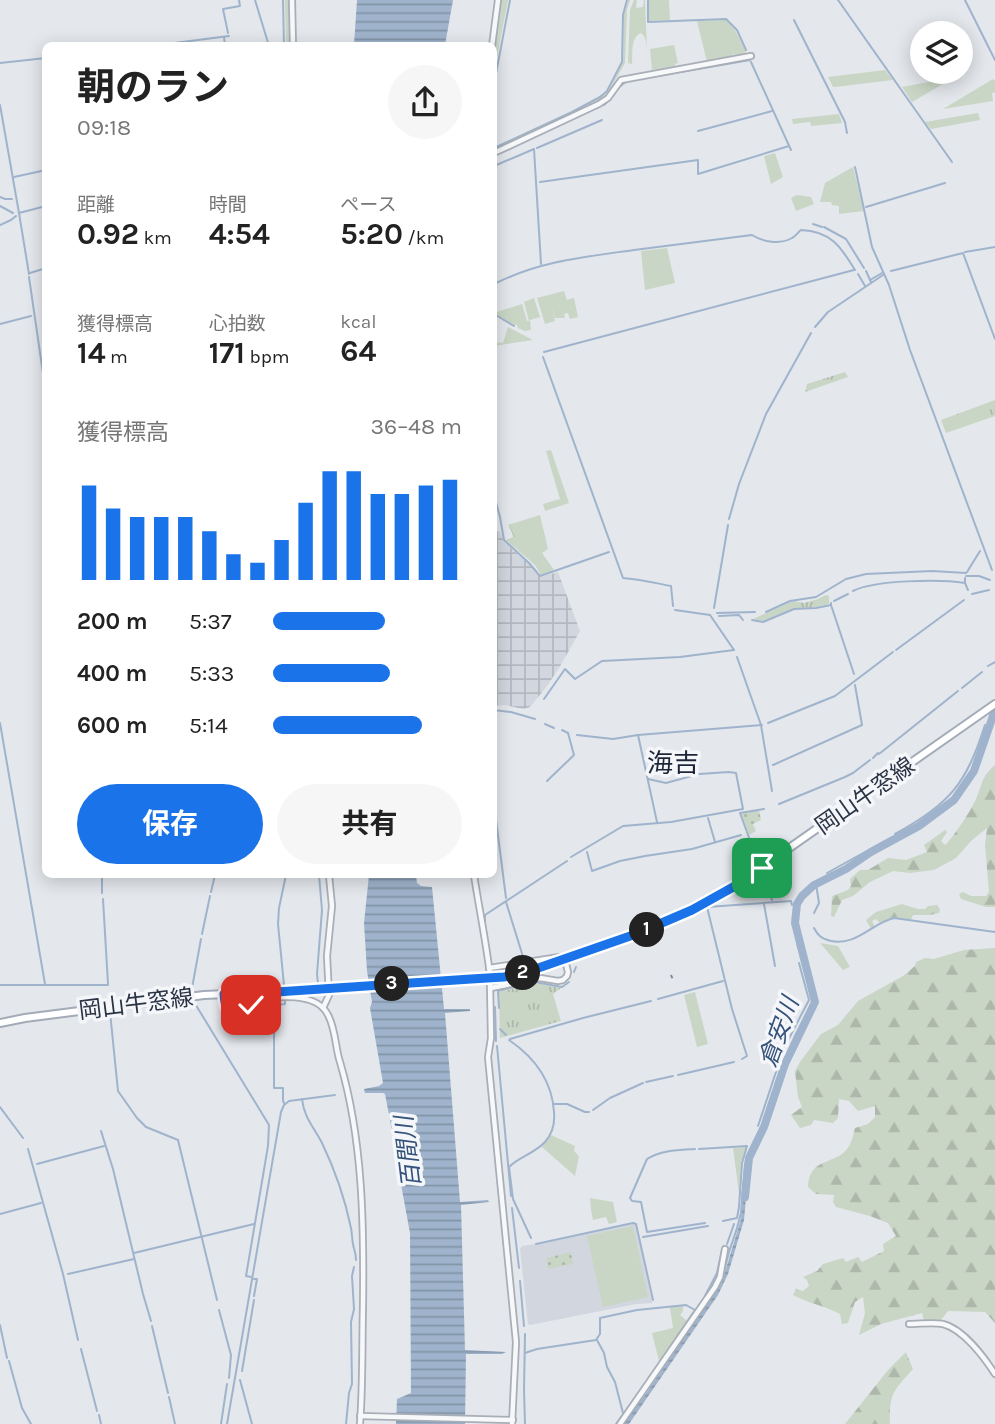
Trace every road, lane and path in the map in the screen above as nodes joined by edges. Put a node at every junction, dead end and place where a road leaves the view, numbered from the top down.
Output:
1 (292, 0) edge
2 (498, 0) edge
3 (293, 42) edge
4 (493, 42) edge
5 (751, 56) dead end
6 (497, 152) edge
7 (995, 705) edge
8 (329, 878) edge
9 (474, 878) edge
10 (565, 960) junction
11 (489, 968) junction
12 (490, 975) dead end
13 (224, 994) junction
14 (323, 1008) junction
15 (0, 1023) edge
16 (725, 1249) dead end
17 (909, 1324) dead end
18 (995, 1374) edge
19 (360, 1416) junction
20 (513, 1422) edge
21 (359, 1424) edge
22 (620, 1424) edge

1 - 3 street
2 - 4 street
5 - 6 street
7 - 10 main road, 岡山牛窓線
8 - 14 street
9 - 11 street
10 - 11 street
10 - 13 main road, 岡山牛窓線, bridge
10 - 20 street
11 - 12 street
13 - 14 street
13 - 15 main road, 岡山牛窓線
14 - 19 street
16 - 22 street
17 - 18 street
19 - 20 street
19 - 21 street

